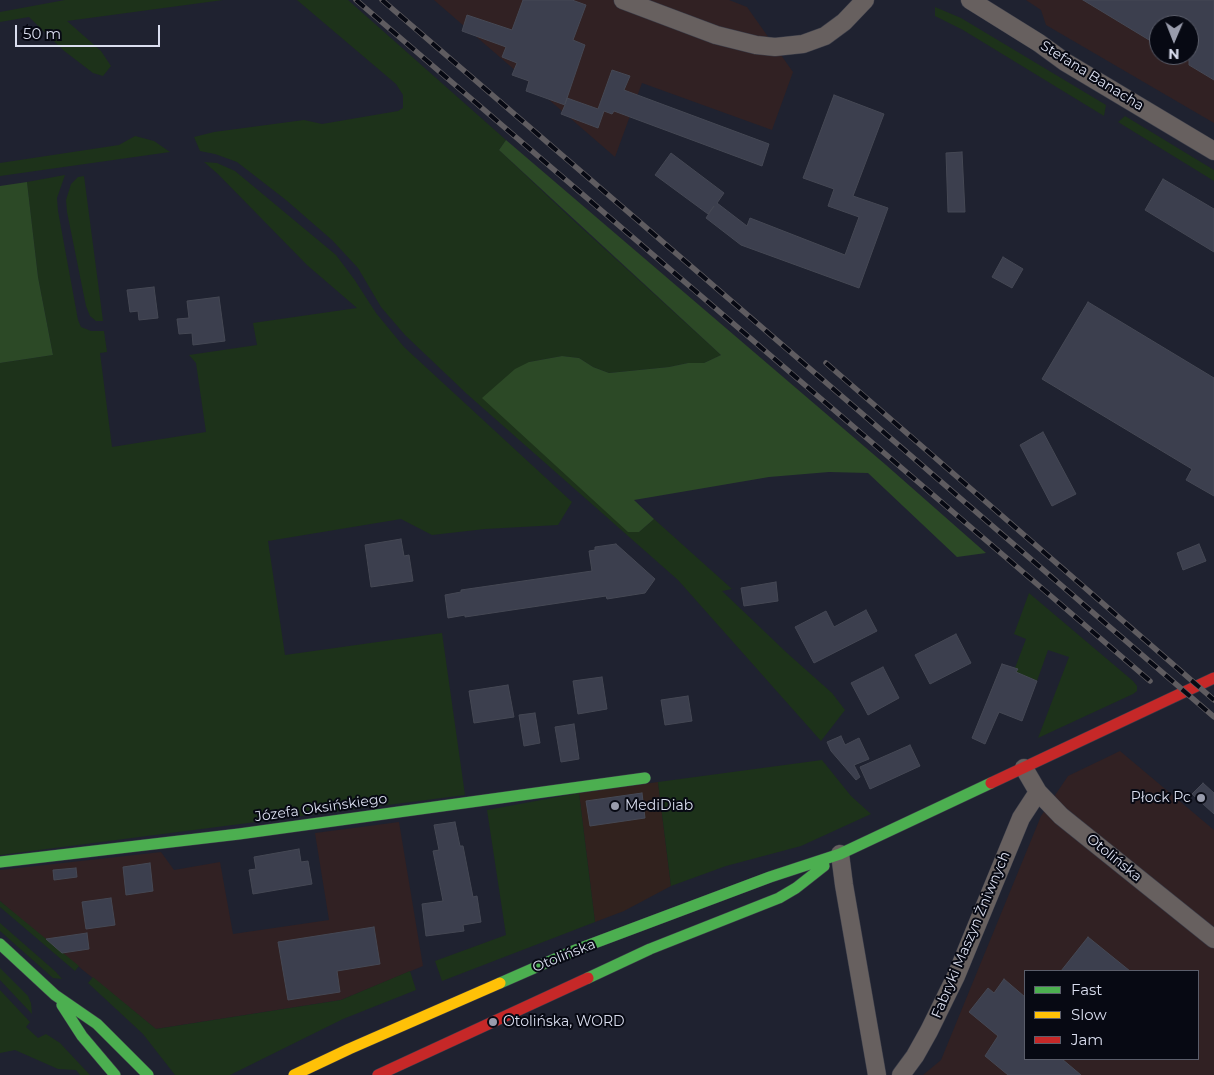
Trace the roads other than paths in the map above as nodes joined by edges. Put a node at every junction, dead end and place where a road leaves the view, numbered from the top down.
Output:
1 (623, 0) edge
2 (865, 0) edge
3 (970, 0) edge
4 (1214, 151) edge
5 (1214, 678) edge
6 (1024, 768) junction
7 (645, 778) dead end
8 (1038, 792) junction
9 (840, 854) junction
10 (0, 862) edge
11 (1214, 939) edge
12 (0, 944) edge
13 (55, 995) junction
14 (115, 1075) edge
15 (148, 1075) edge
16 (294, 1075) edge
17 (378, 1075) edge
18 (876, 1075) edge
19 (901, 1075) edge

1 - 2 street
3 - 4 street, Stefana Banacha
5 - 6 main road, Otolińska
6 - 8 street, Otolińska
6 - 9 main road, Otolińska
7 - 10 main road, Józefa Oksińskiego
8 - 11 street, Otolińska
8 - 19 street, Fabryki Maszyn Żniwnych
9 - 16 main road, Otolińska
9 - 17 main road, Otolińska
9 - 18 street
12 - 13 main road
13 - 14 main road
13 - 15 main road

